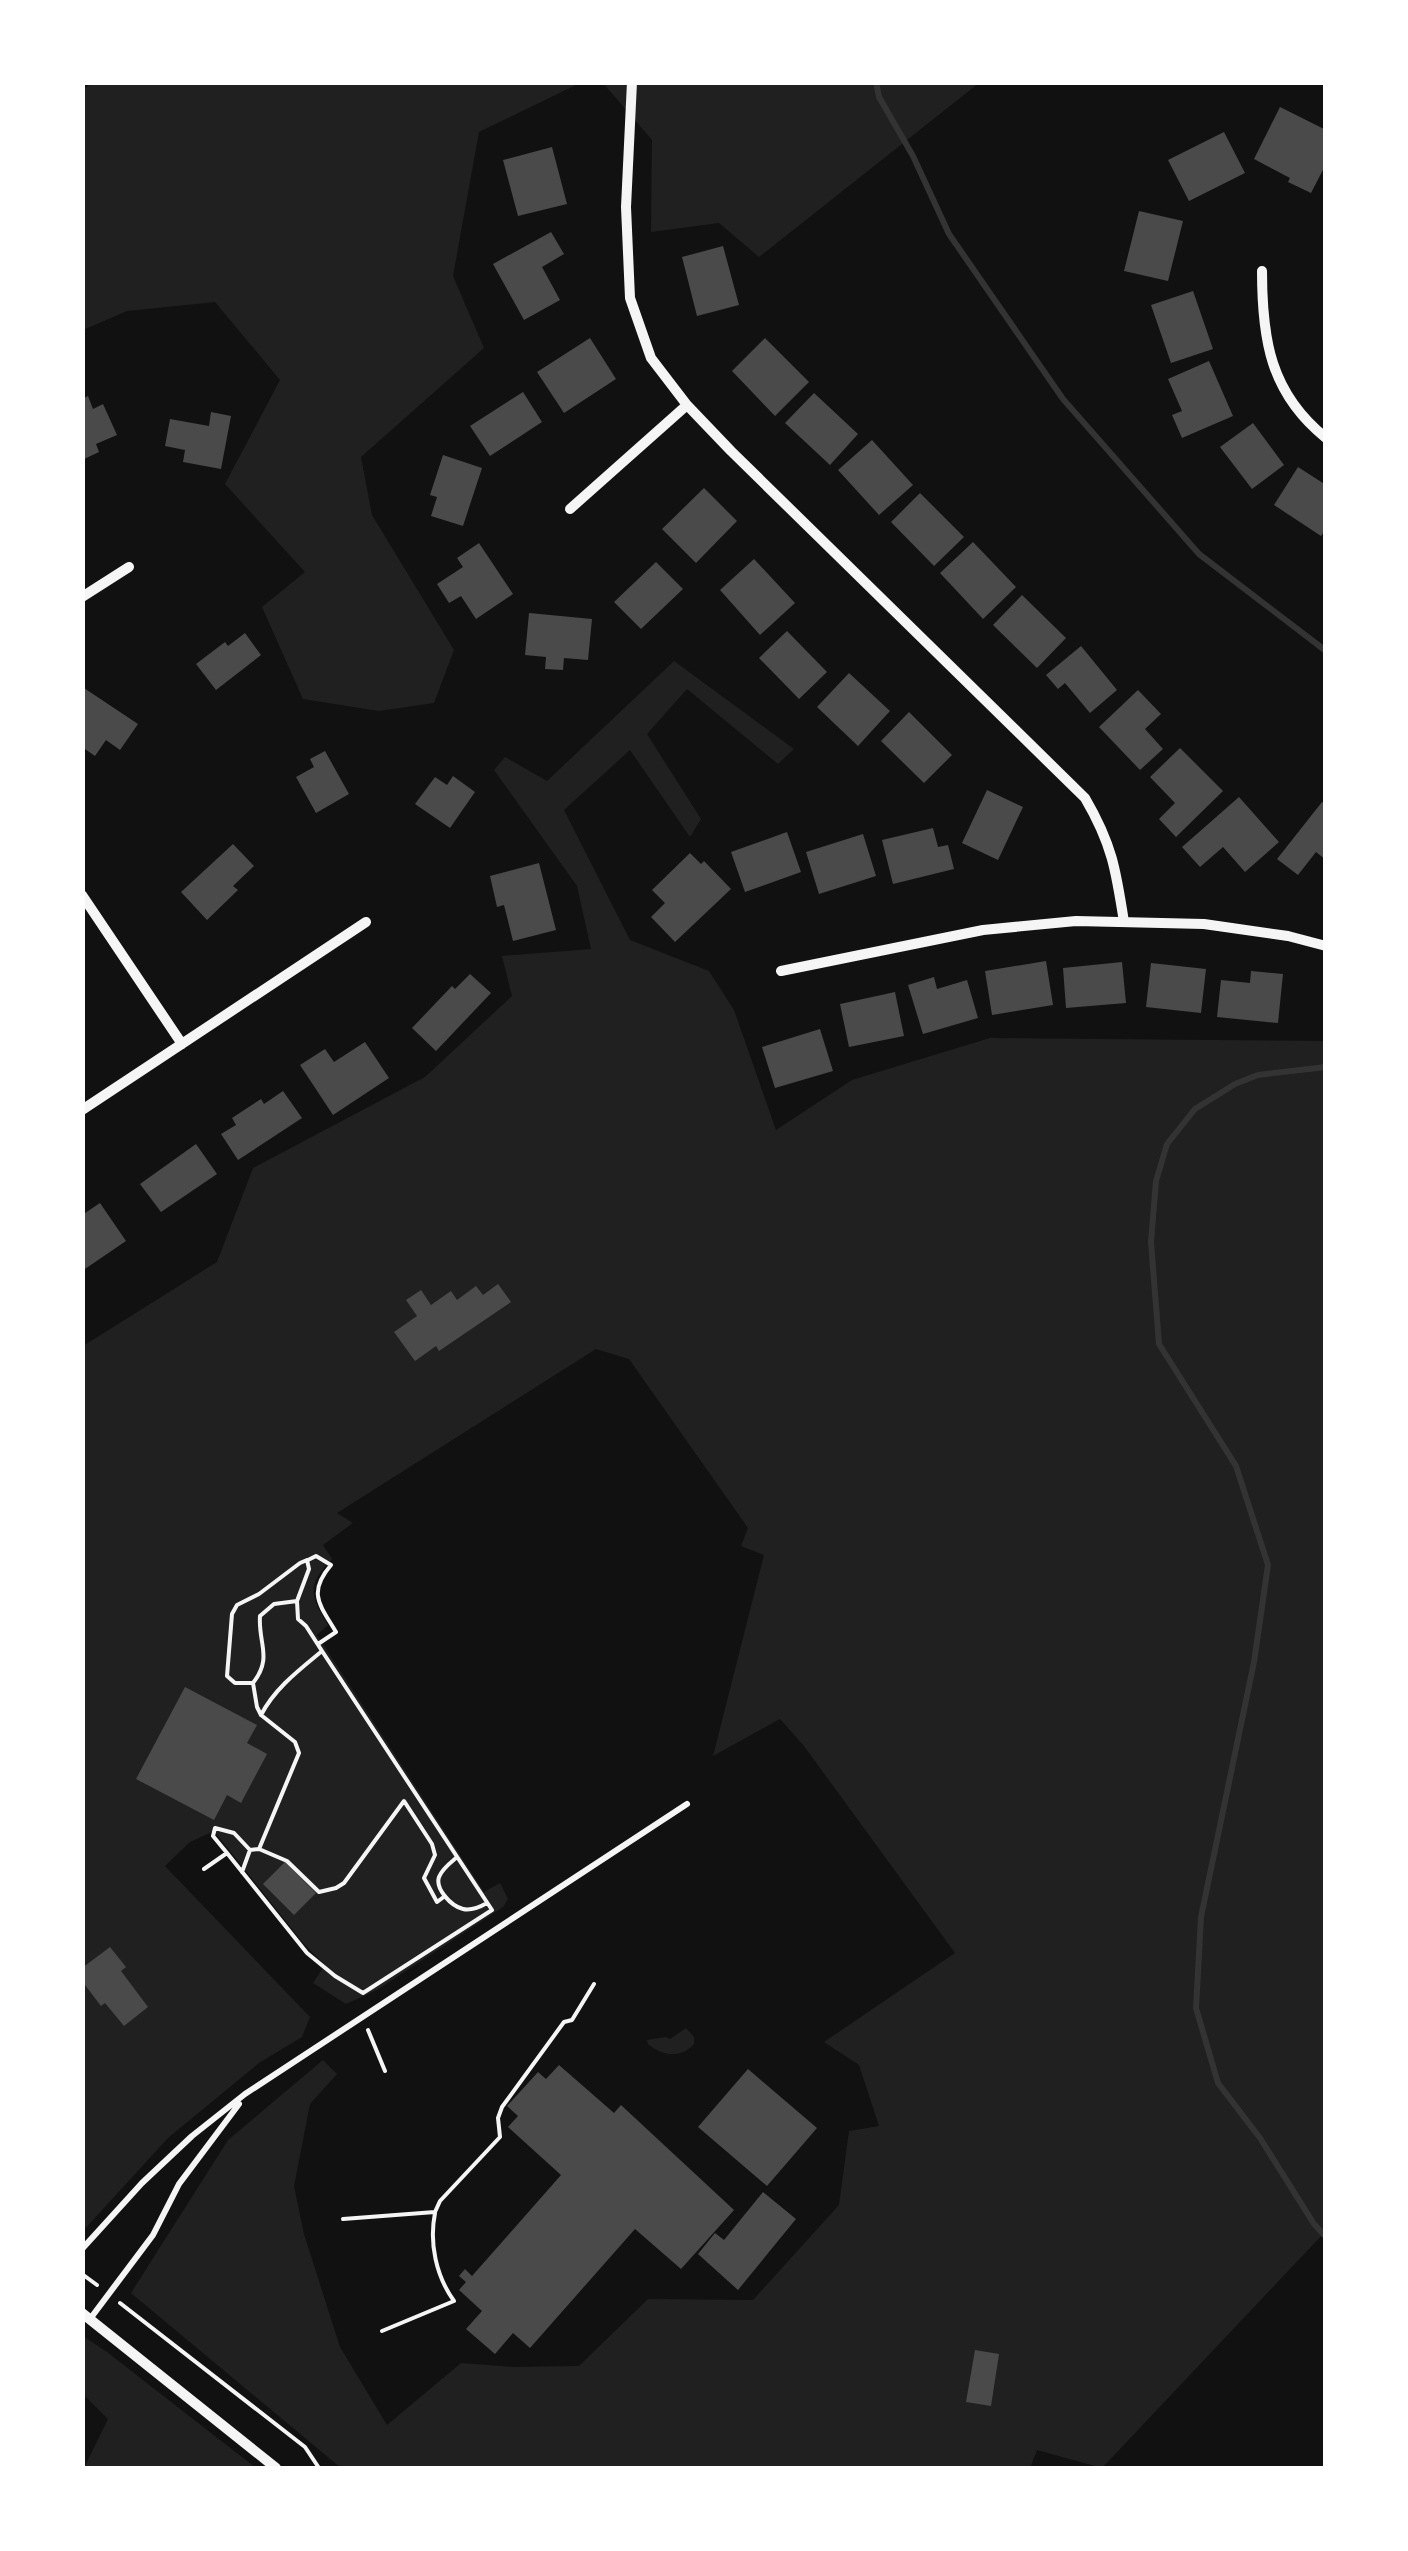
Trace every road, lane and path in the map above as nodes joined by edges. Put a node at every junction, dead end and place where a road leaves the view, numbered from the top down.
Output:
1 (632, 82) edge
2 (1262, 271) dead end
3 (686, 405) junction
4 (1326, 438) edge
5 (570, 509) dead end
6 (129, 566) dead end
7 (82, 597) edge
8 (82, 895) edge
9 (366, 922) dead end
10 (1124, 922) junction
11 (1326, 946) edge
12 (781, 970) dead end
13 (182, 1044) junction
14 (82, 1110) edge
15 (307, 1560) junction
16 (297, 1602) junction
17 (318, 1644) junction
18 (322, 1650) junction
19 (253, 1683) junction
20 (261, 1715) junction
21 (688, 1804) dead end
22 (259, 1849) junction
23 (250, 1850) junction
24 (227, 1853) junction
25 (457, 1857) junction
26 (204, 1870) dead end
27 (242, 1872) junction
28 (445, 1896) junction
29 (487, 1903) junction
30 (594, 1984) dead end
31 (245, 2094) junction
32 (435, 2212) junction
33 (343, 2220) dead end
34 (82, 2249) edge
35 (82, 2274) edge
36 (109, 2294) junction
37 (86, 2316) edge
38 (382, 2330) dead end
39 (276, 2468) edge
40 (319, 2468) edge

1 - 3 street
2 - 4 street
3 - 5 street
3 - 10 street
6 - 7 street
8 - 13 street
9 - 13 street
10 - 11 street
10 - 12 street
13 - 14 street
15 - 16 path
15 - 17 path
15 - 19 path
16 - 17 path
16 - 19 path
17 - 18 path
18 - 20 path
18 - 25 path
19 - 20 path
20 - 22 path
21 - 31 lane
22 - 23 path
22 - 28 path
23 - 24 path
23 - 27 path
24 - 26 path
24 - 27 path
25 - 28 path
25 - 29 path
27 - 29 path
28 - 29 path
30 - 32 path
31 - 34 lane
31 - 36 lane
32 - 33 path
32 - 38 path
35 - 36 path
36 - 37 lane
36 - 40 path
37 - 39 street

